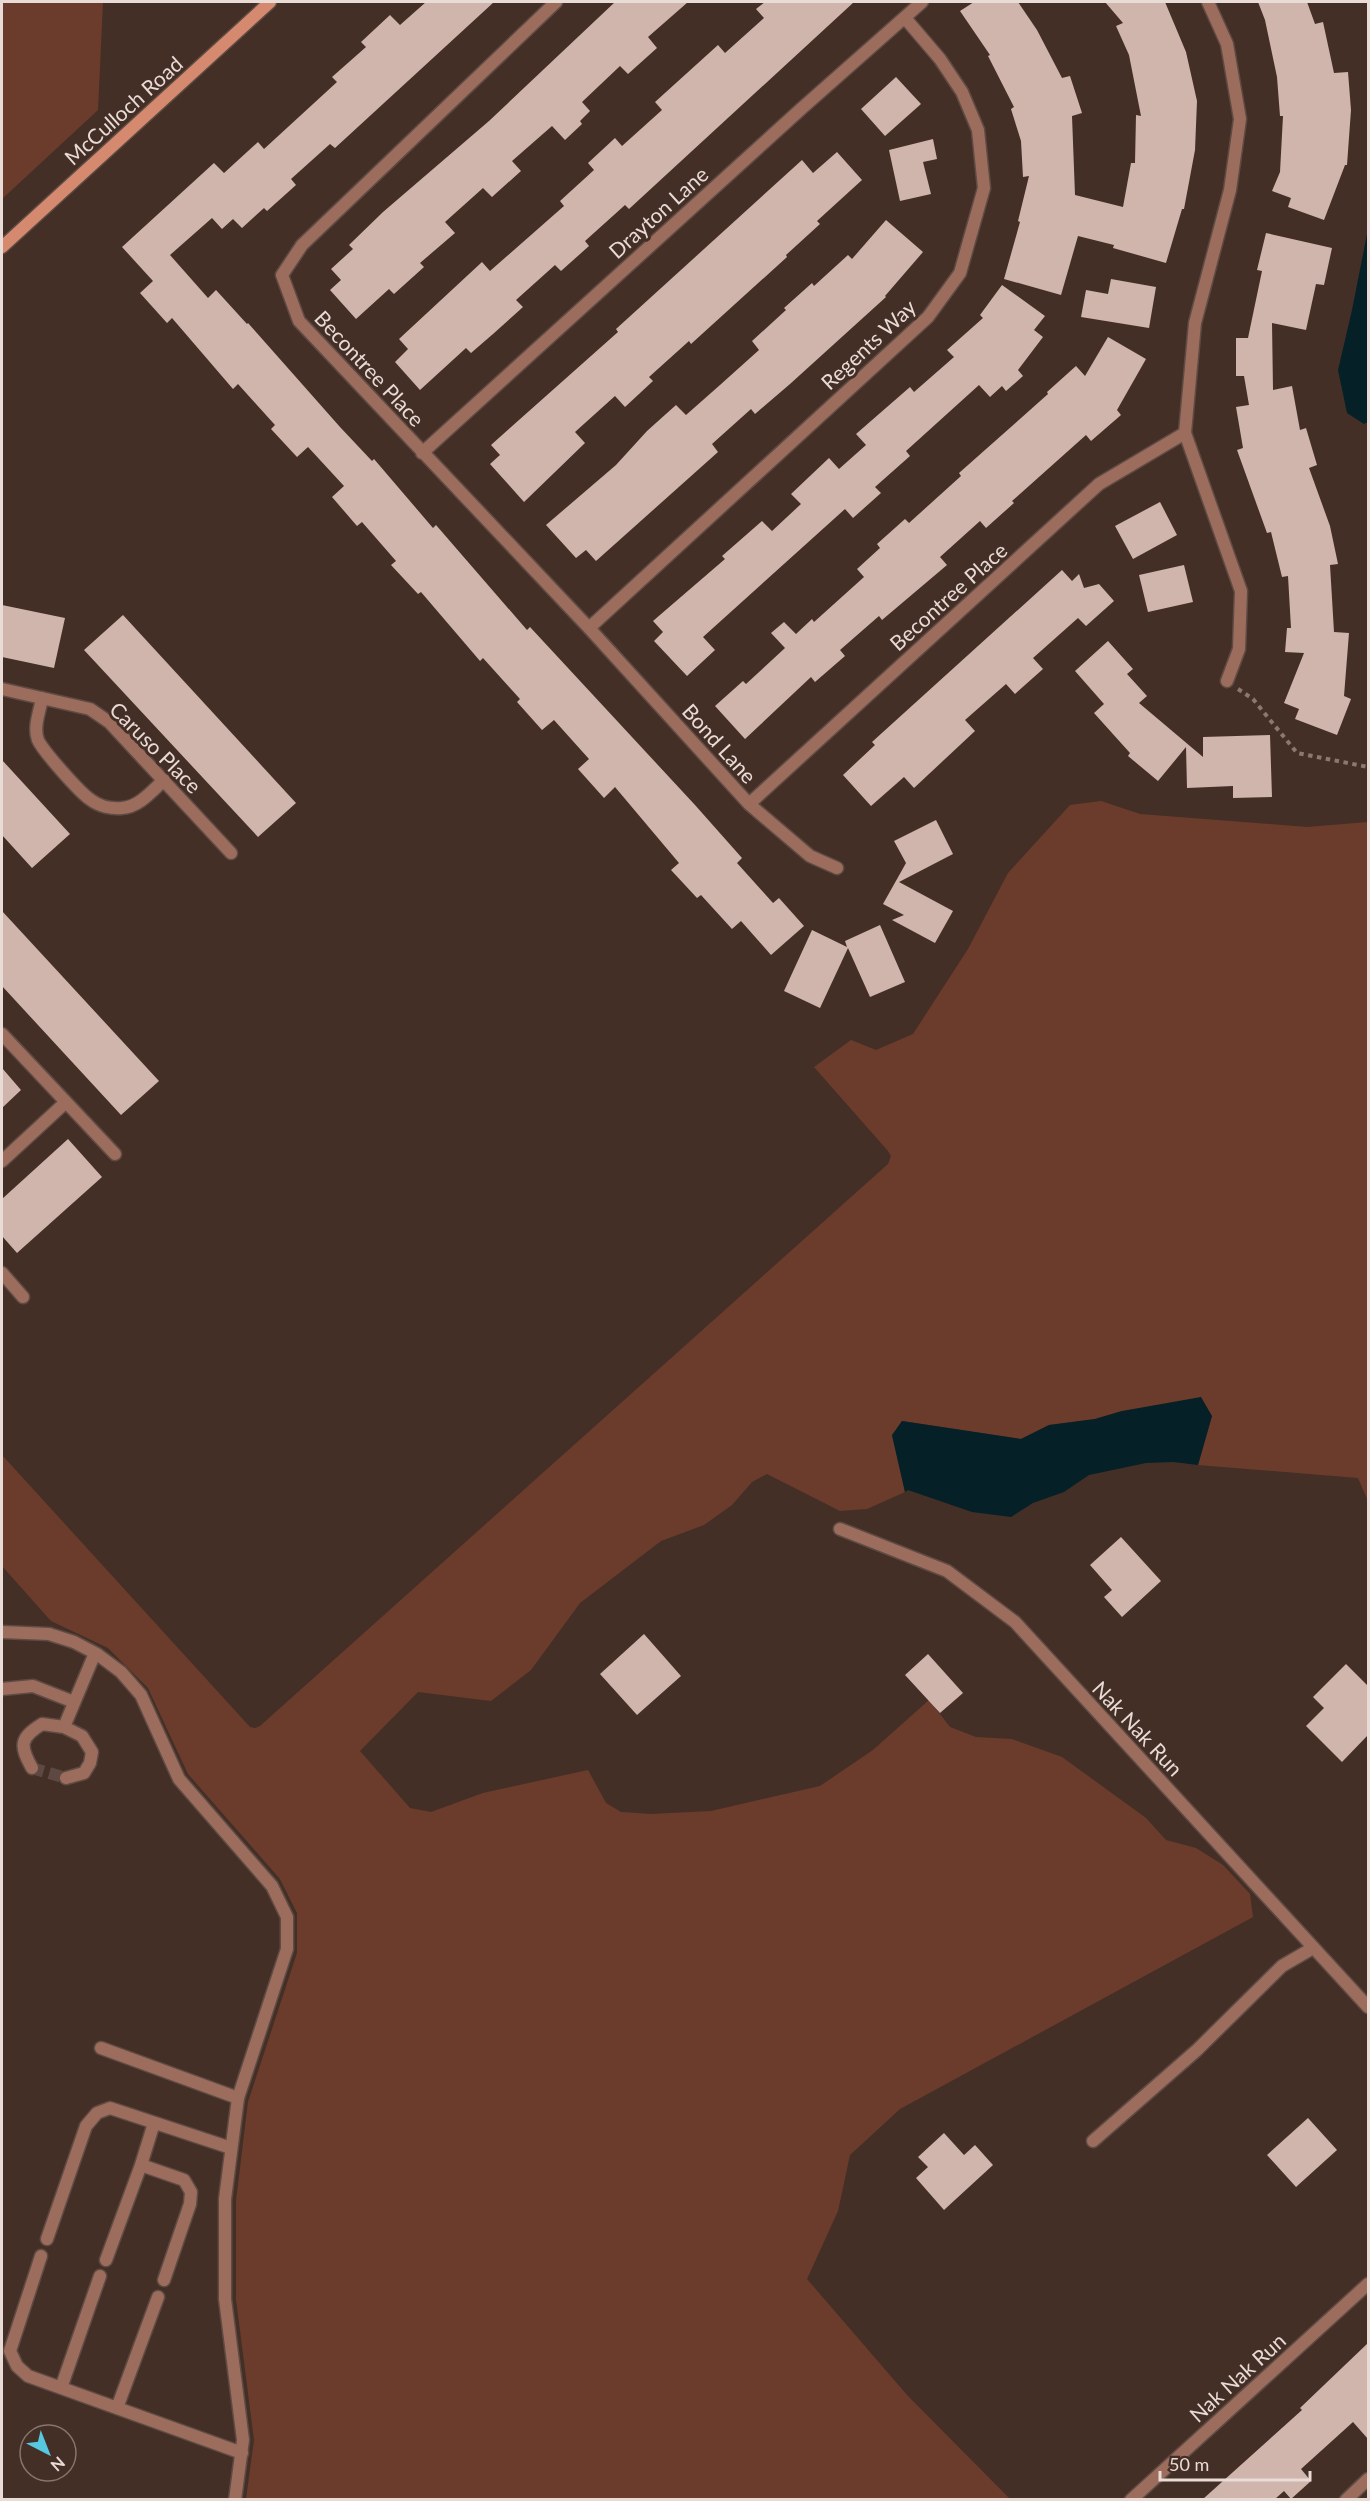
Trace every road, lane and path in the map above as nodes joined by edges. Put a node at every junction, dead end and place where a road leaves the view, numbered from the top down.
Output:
1 (270, 2) edge
2 (556, 2) edge
3 (922, 2) edge
4 (1208, 2) edge
5 (905, 18) junction
6 (2, 247) edge
7 (1185, 433) junction
8 (422, 453) junction
9 (589, 628) junction
10 (1227, 681) joint
11 (2, 689) edge
12 (42, 698) junction
13 (1368, 766) edge
14 (164, 780) junction
15 (749, 804) junction
16 (231, 853) dead end
17 (837, 868) dead end
18 (2, 1034) edge
19 (66, 1102) junction
20 (115, 1154) dead end
21 (2, 1161) edge
22 (2, 1273) edge
23 (23, 1297) dead end
24 (840, 1529) dead end
25 (2, 1632) edge
26 (94, 1653) junction
27 (2, 1689) edge
28 (74, 1702) junction
29 (64, 1727) junction
30 (32, 1768) dead end
31 (66, 1778) dead end
32 (1314, 1948) junction
33 (1368, 2007) edge
34 (101, 2048) dead end
35 (237, 2098) junction
36 (154, 2123) junction
37 (1094, 2141) dead end
38 (231, 2148) junction
39 (141, 2165) junction
40 (47, 2239) dead end
41 (41, 2256) dead end
42 (106, 2260) dead end
43 (100, 2276) dead end
44 (164, 2280) dead end
45 (1368, 2284) edge
46 (158, 2297) dead end
47 (61, 2388) junction
48 (117, 2408) junction
49 (242, 2453) junction
50 (1368, 2479) edge
51 (235, 2499) edge
52 (1131, 2499) edge
53 (1346, 2499) edge

1 - 6 main road, McCulloch Road
2 - 8 street, Becontree Place
3 - 5 street, Drayton Lane
4 - 7 street
5 - 8 street, Drayton Lane
5 - 9 street, Regents Way
7 - 10 street
7 - 15 street, Becontree Place
8 - 9 street, Becontree Place
9 - 15 street, Bond Lane
10 - 13 path
11 - 12 street, Caruso Place
12 - 14 street, Caruso Place
12 - 14 street
14 - 16 street, Caruso Place
15 - 17 street, Bond Lane
18 - 19 street
19 - 20 street
19 - 21 street
22 - 23 street
24 - 32 street, Nak Nak Run
25 - 26 street
26 - 28 street
26 - 35 street
27 - 28 street
28 - 29 street
29 - 30 street
29 - 31 street
32 - 33 street, Nak Nak Run
32 - 37 street
34 - 35 street
35 - 38 street
36 - 38 street
36 - 39 street
36 - 40 street
38 - 49 street
39 - 42 street
39 - 44 street
41 - 47 street
43 - 47 street
45 - 52 street, Nak Nak Run
46 - 48 street
47 - 48 street
48 - 49 street
49 - 51 street
50 - 53 street

